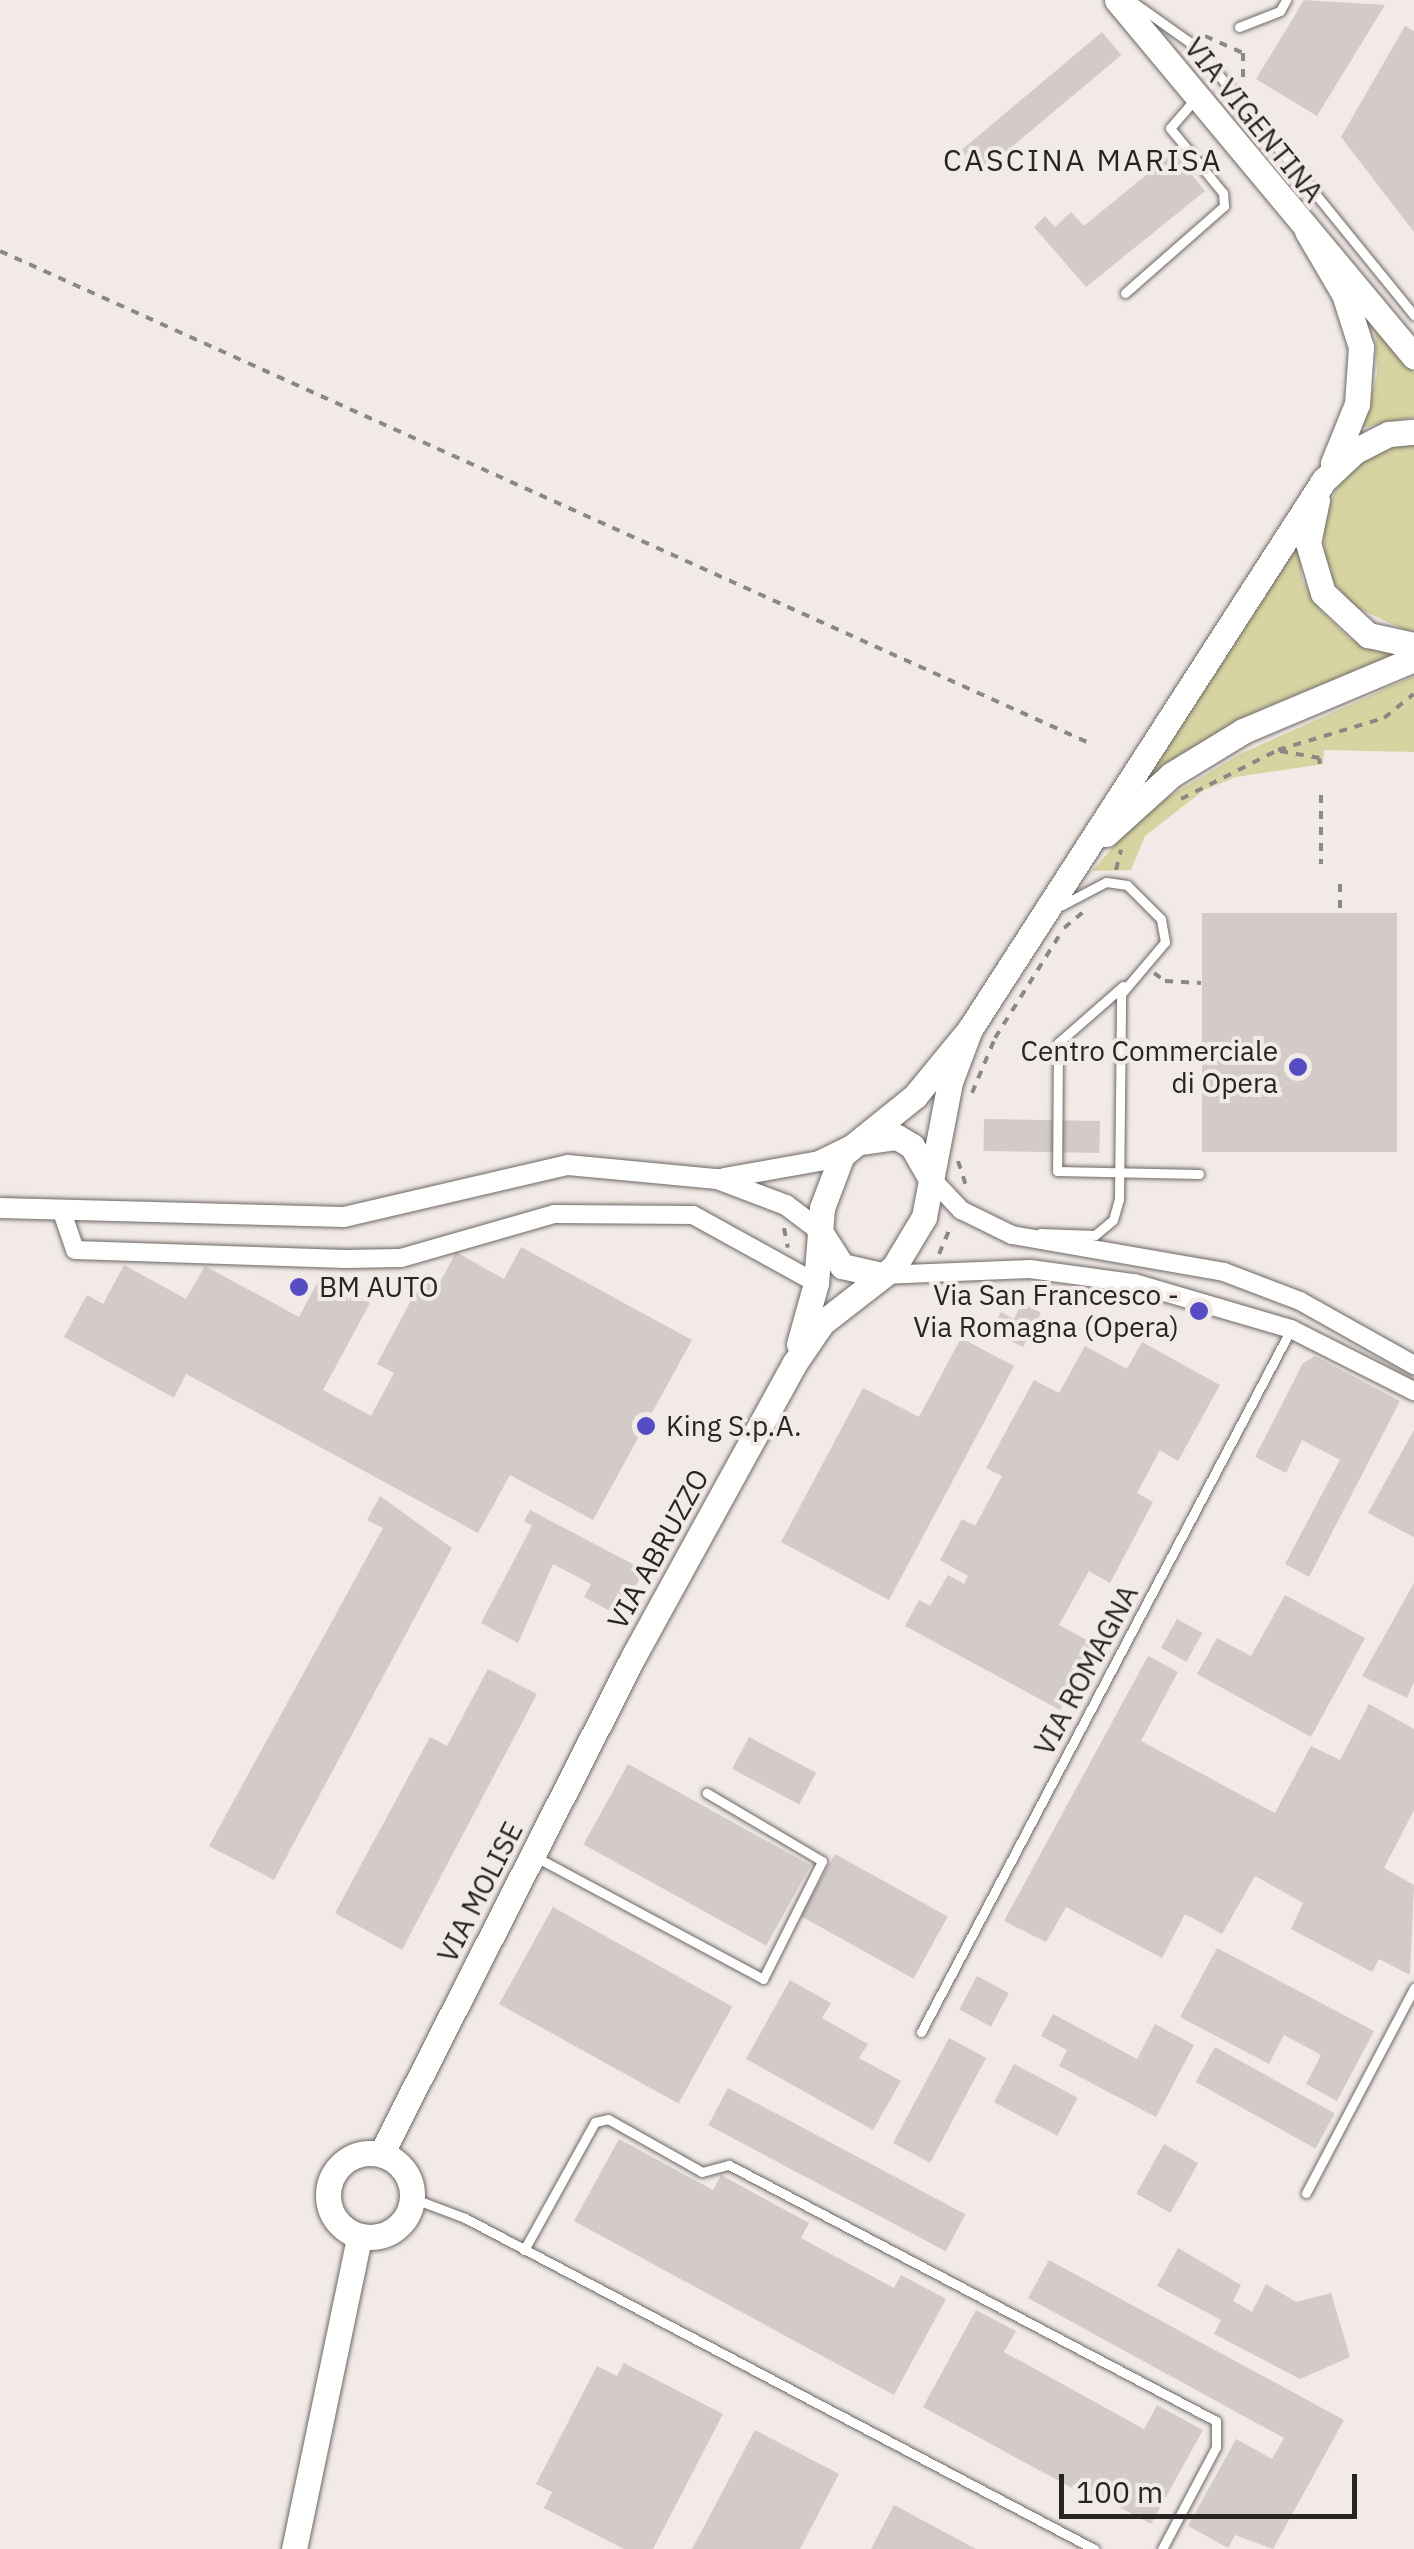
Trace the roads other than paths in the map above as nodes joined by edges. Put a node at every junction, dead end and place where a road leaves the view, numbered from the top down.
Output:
1 (1117, 0) edge
2 (1130, 0) edge
3 (1286, 0) edge
4 (1238, 28) dead end
5 (1197, 97) junction
6 (1307, 231) junction
7 (1125, 293) dead end
8 (1414, 315) edge
9 (1414, 356) edge
10 (1414, 432) edge
11 (1324, 480) junction
12 (1414, 645) edge
13 (1414, 660) edge
14 (1080, 858) junction
15 (1038, 924) junction
16 (1125, 984) junction
17 (970, 1029) junction
18 (856, 1143) junction
19 (1118, 1171) junction
20 (1200, 1174) dead end
21 (929, 1176) junction
22 (717, 1179) junction
23 (0, 1208) edge
24 (61, 1209) junction
25 (819, 1230) junction
26 (1012, 1235) junction
27 (880, 1275) junction
28 (816, 1283) junction
29 (1291, 1329) junction
30 (794, 1364) junction
31 (1414, 1365) edge
32 (1414, 1391) edge
33 (633, 1657) joint
34 (707, 1793) dead end
35 (530, 1854) junction
36 (1414, 1988) edge
37 (920, 2032) dead end
38 (382, 2154) junction
39 (1306, 2193) dead end
40 (412, 2198) junction
41 (359, 2237) junction
42 (524, 2250) junction
43 (294, 2549) edge
44 (1094, 2549) edge
45 (1162, 2549) edge

1 - 5 main road, VIA VIGENTINA
2 - 8 lane
3 - 4 lane
5 - 6 main road, VIA VIGENTINA
5 - 7 lane
6 - 9 main road, VIA VIGENTINA
6 - 11 main road, VIA VIGENTINA
10 - 11 main road
11 - 12 main road
11 - 14 main road
13 - 14 main road
14 - 15 main road
15 - 16 lane
15 - 17 main road
16 - 19 lane
16 - 19 lane
17 - 18 main road
17 - 21 main road
18 - 21 main road
18 - 22 street
18 - 25 main road
19 - 20 lane
19 - 26 lane
21 - 26 street
21 - 27 main road
22 - 24 street
22 - 25 street
23 - 24 street
24 - 28 street
25 - 27 main road
25 - 28 main road, VIA ABRUZZO
26 - 31 street
27 - 29 street
27 - 30 main road, VIA ABRUZZO
28 - 30 main road, VIA ABRUZZO
29 - 32 street
29 - 37 lane, VIA ROMAGNA
30 - 33 main road, VIA ABRUZZO
33 - 35 main road, VIA MOLISE
34 - 35 lane
35 - 38 main road, VIA MOLISE
36 - 39 lane
38 - 40 main road
38 - 41 main road
40 - 41 main road
40 - 42 lane
41 - 43 main road
42 - 44 lane
42 - 45 lane

